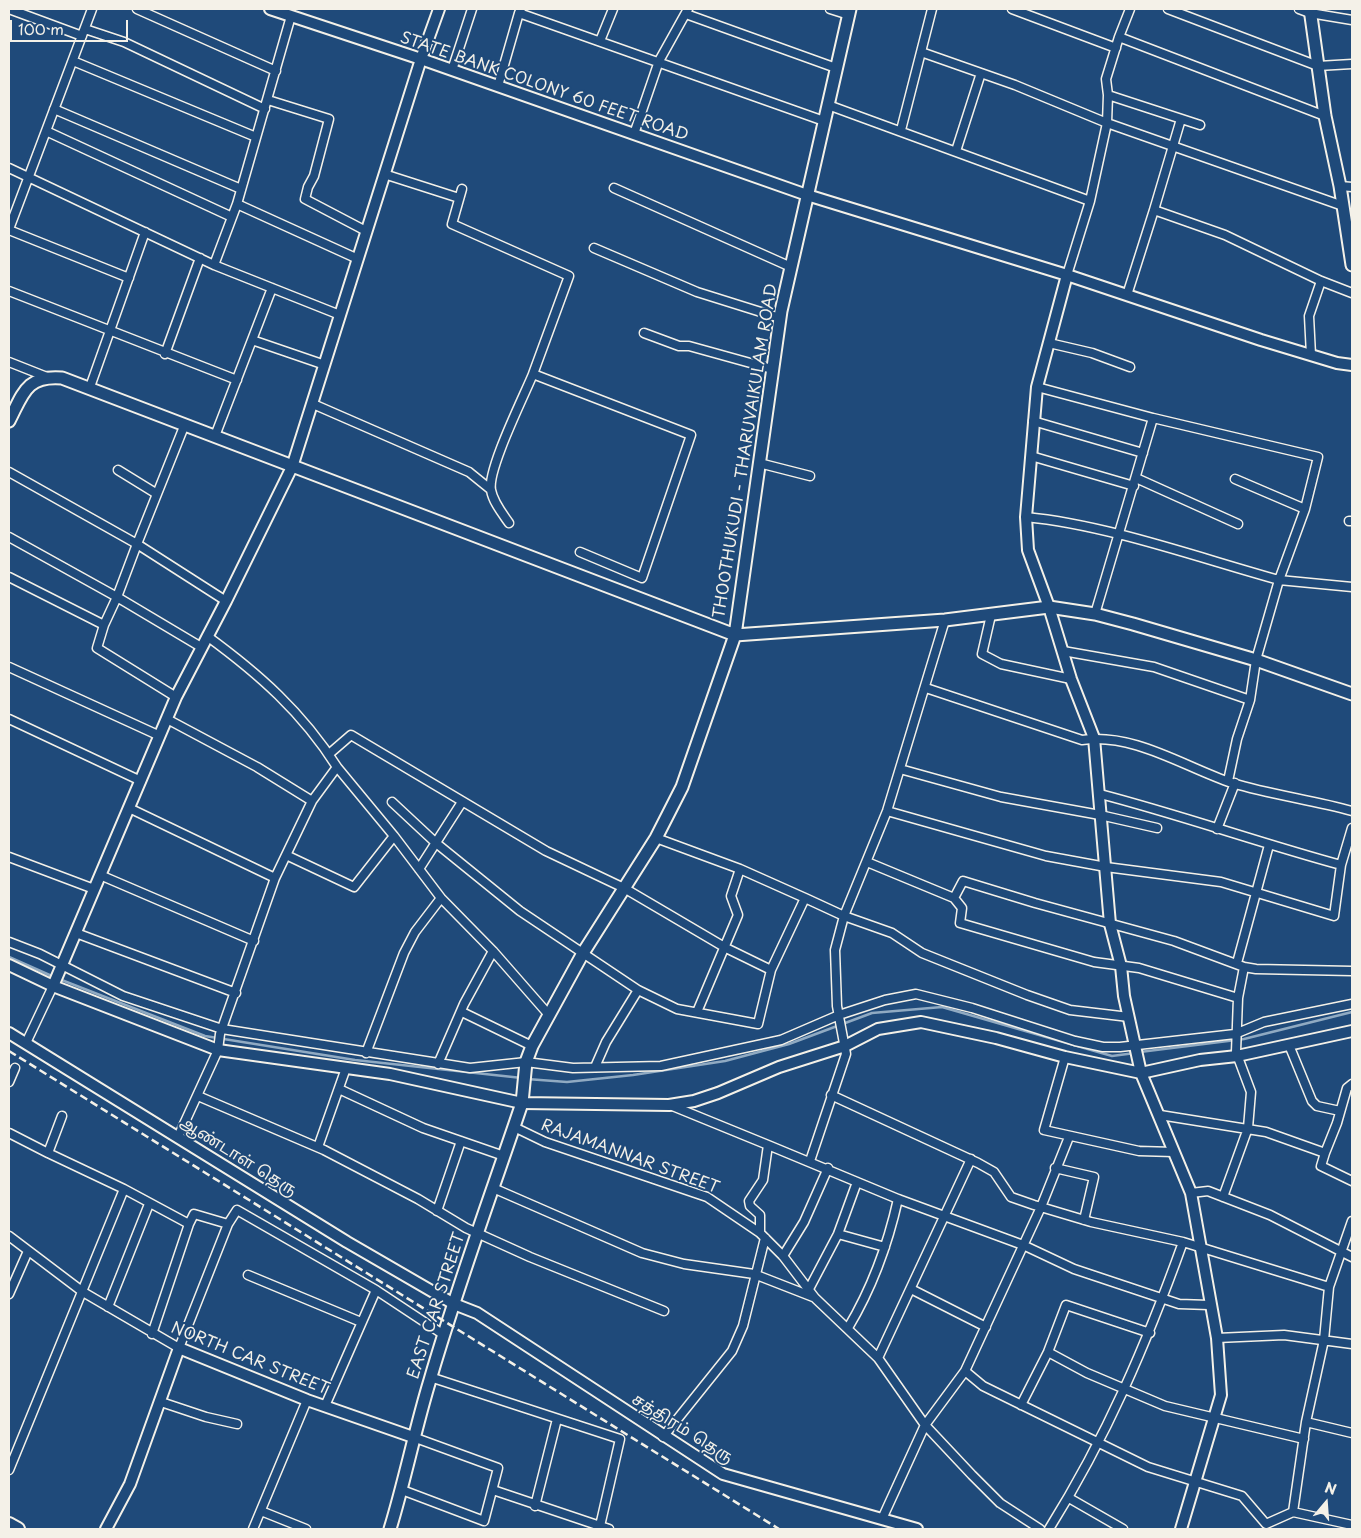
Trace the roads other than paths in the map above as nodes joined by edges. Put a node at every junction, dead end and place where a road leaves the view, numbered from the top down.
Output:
1 (92, 9) edge
2 (137, 9) edge
3 (270, 9) edge
4 (439, 9) edge
5 (472, 9) edge
6 (613, 9) edge
7 (830, 9) edge
8 (932, 9) edge
9 (1012, 9) edge
10 (1130, 9) edge
11 (1168, 9) edge
12 (14, 10) edge
13 (1306, 10) edge
14 (520, 11) edge
15 (687, 11) edge
16 (849, 12) edge
17 (292, 16) junction
18 (1352, 20) edge
19 (84, 32) junction
20 (1120, 37) junction
21 (600, 41) junction
22 (1116, 48) junction
23 (921, 52) junction
24 (421, 59) junction
25 (73, 61) junction
26 (659, 61) junction
27 (1352, 64) edge
28 (1318, 66) junction
29 (836, 68) junction
30 (452, 70) junction
31 (276, 71) junction
32 (981, 73) junction
33 (498, 86) junction
34 (1108, 95) junction
35 (268, 100) junction
36 (828, 105) junction
37 (54, 109) junction
38 (265, 109) junction
39 (1325, 116) junction
40 (1181, 119) junction
41 (824, 121) junction
42 (1107, 123) junction
43 (1200, 125) dead end
44 (901, 130) junction
45 (46, 131) junction
46 (634, 134) junction
47 (256, 137) junction
48 (1171, 147) junction
49 (956, 151) junction
50 (9, 168) edge
51 (384, 174) junction
52 (29, 176) junction
53 (1340, 186) junction
54 (1352, 187) edge
55 (614, 188) dead end
56 (241, 189) junction
57 (462, 189) dead end
58 (807, 195) junction
59 (459, 198) junction
60 (1090, 201) junction
61 (237, 204) junction
62 (1343, 206) junction
63 (1154, 210) junction
64 (232, 216) junction
65 (9, 230) edge
66 (366, 231) junction
67 (145, 232) junction
68 (594, 248) dead end
69 (200, 258) junction
70 (358, 259) junction
71 (214, 265) junction
72 (1352, 265) edge
73 (791, 267) junction
74 (1067, 275) junction
75 (129, 278) junction
76 (1321, 281) junction
77 (272, 288) junction
78 (9, 291) edge
79 (1352, 293) edge
80 (1127, 295) junction
81 (340, 315) junction
82 (780, 318) junction
83 (110, 331) junction
84 (644, 333) dead end
85 (252, 340) junction
86 (1049, 343) junction
87 (165, 354) junction
88 (1311, 356) junction
89 (9, 362) edge
90 (325, 364) junction
91 (1352, 366) edge
92 (1130, 367) dead end
93 (772, 369) junction
94 (533, 374) junction
95 (47, 377) junction
96 (237, 380) junction
97 (90, 387) junction
98 (1037, 387) junction
99 (313, 404) junction
100 (1153, 418) junction
101 (9, 421) edge
102 (1033, 421) junction
103 (185, 424) junction
104 (215, 436) junction
105 (1143, 453) junction
106 (1031, 456) junction
107 (759, 464) junction
108 (292, 466) junction
109 (118, 470) dead end
110 (9, 472) edge
111 (810, 476) dead end
112 (1235, 479) dead end
113 (1135, 482) junction
114 (490, 489) junction
115 (157, 494) junction
116 (1305, 509) junction
117 (1026, 517) junction
118 (509, 523) dead end
119 (1238, 524) dead end
120 (1120, 536) junction
121 (9, 537) edge
122 (137, 544) junction
123 (580, 552) dead end
124 (9, 577) edge
125 (1279, 580) junction
126 (1352, 587) edge
127 (117, 597) junction
128 (226, 602) junction
129 (1049, 607) junction
130 (1095, 614) junction
131 (991, 615) junction
132 (945, 620) junction
133 (104, 625) junction
134 (735, 635) junction
135 (207, 636) junction
136 (201, 647) junction
137 (1063, 651) junction
138 (1256, 660) junction
139 (9, 667) edge
140 (1071, 679) junction
141 (926, 688) junction
142 (1352, 694) edge
143 (176, 696) junction
144 (1250, 700) junction
145 (9, 719) edge
146 (167, 719) junction
147 (160, 736) junction
148 (1094, 738) junction
149 (329, 754) junction
150 (337, 767) junction
151 (900, 769) junction
152 (141, 781) junction
153 (1232, 782) junction
154 (1100, 794) junction
155 (312, 801) junction
156 (392, 802) dead end
157 (462, 802) junction
158 (129, 808) junction
159 (886, 810) junction
160 (1352, 812) edge
161 (1100, 814) junction
162 (1158, 828) dead end
163 (1352, 828) edge
164 (1217, 830) junction
165 (394, 836) junction
166 (656, 838) junction
167 (436, 843) junction
168 (1269, 845) junction
169 (286, 854) junction
170 (9, 857) edge
171 (867, 862) junction
172 (1341, 865) junction
173 (1106, 867) junction
174 (419, 869) junction
175 (740, 869) junction
176 (100, 876) junction
177 (275, 878) junction
178 (624, 888) junction
179 (94, 889) junction
180 (1255, 893) junction
181 (441, 898) junction
182 (805, 898) junction
183 (954, 898) junction
184 (844, 916) junction
185 (1110, 924) junction
186 (76, 932) junction
187 (254, 941) junction
188 (9, 942) edge
189 (726, 948) junction
190 (493, 951) junction
191 (583, 954) junction
192 (9, 965) edge
193 (1240, 965) junction
194 (1122, 966) junction
195 (771, 970) junction
196 (1352, 971) edge
197 (57, 977) junction
198 (638, 990) junction
199 (236, 993) junction
200 (1238, 998) junction
201 (1352, 1004) edge
202 (462, 1012) junction
203 (698, 1012) junction
204 (549, 1015) junction
205 (1129, 1017) junction
206 (839, 1018) junction
207 (1352, 1031) edge
208 (221, 1032) junction
209 (9, 1033) edge
210 (1235, 1036) junction
211 (26, 1043) junction
212 (844, 1043) junction
213 (1289, 1045) junction
214 (532, 1046) junction
215 (218, 1047) junction
216 (1136, 1047) junction
217 (366, 1053) junction
218 (1236, 1054) junction
219 (1065, 1058) junction
220 (438, 1064) junction
221 (526, 1065) junction
222 (595, 1067) junction
223 (15, 1068) dead end
224 (346, 1068) junction
225 (1141, 1072) junction
226 (9, 1082) edge
227 (1352, 1084) edge
228 (338, 1089) junction
229 (831, 1095) junction
230 (198, 1096) junction
231 (522, 1099) junction
232 (669, 1104) junction
233 (1340, 1110) junction
234 (1160, 1115) junction
235 (62, 1116) dead end
236 (514, 1127) junction
237 (1248, 1128) junction
238 (9, 1133) edge
239 (178, 1137) junction
240 (1070, 1137) junction
241 (461, 1141) junction
242 (768, 1145) junction
243 (318, 1147) junction
244 (1174, 1152) junction
245 (48, 1153) junction
246 (1325, 1153) junction
247 (504, 1156) junction
248 (971, 1159) junction
249 (810, 1161) junction
250 (828, 1168) junction
251 (1055, 1168) junction
252 (1352, 1181) edge
253 (857, 1182) junction
254 (493, 1188) junction
255 (124, 1189) junction
256 (1191, 1193) junction
257 (1223, 1197) junction
258 (898, 1198) junction
259 (149, 1204) junction
260 (1041, 1207) junction
261 (437, 1210) junction
262 (945, 1216) junction
263 (1084, 1220) junction
264 (1352, 1222) edge
265 (189, 1224) junction
266 (228, 1224) junction
267 (478, 1232) junction
268 (838, 1234) junction
269 (762, 1235) junction
270 (9, 1236) edge
271 (1183, 1242) junction
272 (1023, 1245) junction
273 (885, 1247) junction
274 (1202, 1247) junction
275 (28, 1251) junction
276 (1340, 1251) junction
277 (783, 1256) junction
278 (1352, 1257) edge
279 (754, 1274) junction
280 (248, 1275) dead end
281 (1329, 1287) junction
282 (809, 1289) junction
283 (911, 1289) junction
284 (376, 1290) junction
285 (83, 1292) junction
286 (9, 1294) edge
287 (815, 1298) junction
288 (1163, 1298) junction
289 (454, 1304) junction
290 (1209, 1305) junction
291 (108, 1307) junction
292 (664, 1311) dead end
293 (361, 1322) junction
294 (986, 1327) junction
295 (848, 1328) junction
296 (1150, 1333) junction
297 (152, 1334) junction
298 (444, 1335) junction
299 (1217, 1338) junction
300 (1324, 1340) junction
301 (1352, 1344) edge
302 (179, 1348) junction
303 (1048, 1352) junction
304 (878, 1358) junction
305 (965, 1371) junction
306 (430, 1377) junction
307 (1125, 1390) junction
308 (308, 1400) junction
309 (161, 1402) junction
310 (1021, 1405) junction
311 (325, 1406) junction
312 (1215, 1417) junction
313 (557, 1419) junction
314 (1306, 1422) junction
315 (237, 1424) dead end
316 (925, 1425) junction
317 (1352, 1433) edge
318 (413, 1437) junction
319 (663, 1437) junction
320 (1304, 1439) junction
321 (1099, 1444) junction
322 (9, 1470) edge
323 (1195, 1481) junction
324 (402, 1490) junction
325 (492, 1490) junction
326 (1069, 1498) junction
327 (534, 1506) junction
328 (261, 1511) junction
329 (1292, 1512) junction
330 (882, 1519) junction
331 (9, 1524) edge
332 (1352, 1525) edge
333 (600, 1526) junction
334 (1265, 1527) edge
335 (18, 1529) edge
336 (106, 1529) edge
337 (253, 1529) edge
338 (306, 1529) edge
339 (390, 1529) edge
340 (609, 1529) edge
341 (917, 1529) edge
342 (1040, 1529) edge
343 (1049, 1529) edge
344 (1123, 1529) edge
345 (1181, 1529) edge

1 - 19 street
2 - 31 street
3 - 17 street, STATE BANK COLONY 60 FEET ROAD
4 - 24 street
5 - 30 street
6 - 21 street
7 - 16 street
8 - 23 street
9 - 22 street
10 - 20 street
11 - 28 street
12 - 19 street
13 - 18 street
13 - 28 main road
14 - 21 street
14 - 33 street
15 - 26 street
15 - 29 street
16 - 29 main road, THOOTHUKUDI - THARUVAIKULAM ROAD
17 - 24 street, STATE BANK COLONY 60 FEET ROAD
17 - 31 street
19 - 25 street
19 - 38 street
20 - 22 street
20 - 39 street
21 - 26 street
22 - 34 street
23 - 32 street
23 - 44 street
24 - 30 street, STATE BANK COLONY 60 FEET ROAD
24 - 51 street
25 - 37 street
25 - 47 street
26 - 41 street
26 - 46 street
27 - 28 street
28 - 39 main road
29 - 36 main road, THOOTHUKUDI - THARUVAIKULAM ROAD
30 - 33 street, STATE BANK COLONY 60 FEET ROAD
31 - 35 street
32 - 42 street
32 - 49 street
33 - 46 street, STATE BANK COLONY 60 FEET ROAD
34 - 40 street
34 - 42 street
35 - 38 street
35 - 66 street
36 - 41 main road, THOOTHUKUDI - THARUVAIKULAM ROAD
36 - 44 street
37 - 45 street
37 - 56 street
38 - 47 street
39 - 53 main road
40 - 43 street
40 - 48 street
41 - 58 main road, THOOTHUKUDI - THARUVAIKULAM ROAD
42 - 48 street
42 - 60 street
44 - 49 street
45 - 52 street
45 - 64 street
46 - 58 street, STATE BANK COLONY 60 FEET ROAD
47 - 56 street
48 - 62 street
48 - 63 street
49 - 60 street
50 - 52 street
51 - 59 street
51 - 66 street
52 - 65 street
52 - 67 street
53 - 54 street
53 - 62 main road
55 - 73 street
56 - 61 street
57 - 59 street
58 - 73 main road, THOOTHUKUDI - THARUVAIKULAM ROAD
58 - 74 street, STATE BANK COLONY 60 FEET ROAD
59 - 94 street
60 - 74 street
61 - 64 street
61 - 70 street
62 - 72 main road
63 - 76 street
63 - 80 street
64 - 71 street
65 - 75 street
66 - 70 street
67 - 69 street
67 - 75 street
68 - 82 street
69 - 71 street
69 - 87 street
70 - 81 street
71 - 77 street
73 - 82 main road, THOOTHUKUDI - THARUVAIKULAM ROAD
74 - 80 street, STATE BANK COLONY 60 FEET ROAD
74 - 86 street
75 - 83 street
76 - 79 street
76 - 88 street
77 - 81 street
77 - 85 street
78 - 83 street
80 - 88 street, STATE BANK COLONY 60 FEET ROAD
81 - 90 street
82 - 93 main road, THOOTHUKUDI - THARUVAIKULAM ROAD
83 - 87 street
83 - 97 street
84 - 93 street
85 - 90 street
85 - 96 street
86 - 92 street
86 - 98 street
87 - 96 street
88 - 91 street, STATE BANK COLONY 60 FEET ROAD
89 - 95 street
90 - 99 street
93 - 107 main road, THOOTHUKUDI - THARUVAIKULAM ROAD
94 - 114 street
94 - 123 street
95 - 97 main road
95 - 101 main road
96 - 104 street
97 - 103 main road
98 - 100 street
98 - 102 street
99 - 108 street
99 - 114 street
100 - 105 street
100 - 116 street
102 - 105 street
102 - 106 street
103 - 104 main road
103 - 115 street
104 - 108 main road
105 - 113 street
106 - 113 street
106 - 117 street
107 - 111 street
107 - 134 main road, THOOTHUKUDI - THARUVAIKULAM ROAD
108 - 128 street
108 - 134 main road
109 - 115 street
110 - 122 street
112 - 116 street
113 - 119 street
113 - 120 street
114 - 118 street
115 - 122 street
116 - 125 street
117 - 120 street
117 - 129 street
120 - 125 street
120 - 130 street
121 - 127 street
122 - 127 street
122 - 128 street
124 - 133 street
125 - 126 street
125 - 138 street
127 - 133 street
127 - 136 street
128 - 135 street
129 - 130 main road
129 - 131 main road
129 - 137 street
130 - 138 main road
131 - 132 main road
131 - 140 street
132 - 134 main road
132 - 141 street
133 - 143 street
134 - 166 main road, THOOTHUKUDI - THARUVAIKULAM ROAD
135 - 136 street
135 - 149 street
136 - 143 street
137 - 140 street
137 - 144 street
138 - 142 main road
138 - 144 street
139 - 147 street
140 - 148 street
141 - 148 street
141 - 151 street
143 - 146 street
144 - 153 street
145 - 152 street
146 - 147 street
146 - 155 street
147 - 152 street
148 - 153 street
148 - 154 street
149 - 150 street
149 - 157 street
150 - 155 street
150 - 165 street
151 - 159 street
151 - 161 street
152 - 158 street
153 - 160 street
153 - 164 street
154 - 161 street
154 - 164 street
155 - 169 street
156 - 167 street
157 - 167 street
157 - 178 street
158 - 176 street
158 - 177 street
159 - 171 street
159 - 173 street
161 - 162 street
161 - 173 street
163 - 172 street
164 - 168 street
165 - 169 street
165 - 174 street
166 - 175 street
166 - 178 main road, THOOTHUKUDI - THARUVAIKULAM ROAD
167 - 174 street
167 - 191 street
168 - 172 street
168 - 180 street
169 - 177 street
170 - 179 street
171 - 183 street
171 - 184 street
172 - 180 street
173 - 180 street
173 - 185 street
174 - 181 street
175 - 182 street
175 - 189 street
176 - 179 street
176 - 187 street
177 - 187 street
178 - 189 street
178 - 191 main road, EAST CAR STREET
179 - 186 street
180 - 193 street
181 - 190 street
181 - 217 street
182 - 184 street
182 - 195 street
183 - 185 street
183 - 194 street
184 - 205 street
184 - 206 street
185 - 193 street
185 - 194 street
186 - 197 street
186 - 199 street
187 - 199 street
188 - 197 street
189 - 195 street
189 - 203 street
190 - 202 street
190 - 204 street
191 - 198 street
191 - 204 main road, EAST CAR STREET
192 - 197 street
193 - 196 street
193 - 200 street
194 - 200 street
194 - 205 street
195 - 203 street
197 - 208 street
197 - 211 street
197 - 215 street
198 - 203 street
198 - 222 street
199 - 208 street
200 - 210 street
201 - 210 street
202 - 214 street
202 - 220 street
204 - 214 main road, EAST CAR STREET
205 - 216 street
206 - 212 street
206 - 216 street
206 - 222 street
207 - 213 street
208 - 215 street
208 - 217 street
209 - 211 street, ஆண்டாள் தெரு
210 - 216 street
210 - 218 street
211 - 239 street, ஆண்டாள் தெரு
212 - 219 street
212 - 229 street
212 - 232 street
213 - 218 street
213 - 233 street
214 - 221 main road, EAST CAR STREET
215 - 224 street
215 - 230 street
216 - 225 street
217 - 220 street
218 - 225 street
218 - 237 street
219 - 225 street
219 - 240 street
220 - 221 street
221 - 222 street
221 - 231 main road, EAST CAR STREET
223 - 226 street
224 - 228 street
224 - 231 street
225 - 234 street
227 - 233 street
228 - 241 street
228 - 243 street
229 - 248 street
229 - 249 street
230 - 239 street
230 - 243 street
231 - 232 street
231 - 236 main road, EAST CAR STREET
232 - 242 street
233 - 246 street
234 - 237 street
234 - 244 street
235 - 245 street
236 - 247 main road, EAST CAR STREET
236 - 269 street, RAJAMANNAR STREET
237 - 246 street
237 - 257 street
238 - 245 street
239 - 289 street, ஆண்டாள் தெரு
240 - 244 street
240 - 251 street
241 - 247 street
241 - 261 street
242 - 249 street
242 - 269 street
243 - 261 street
244 - 256 street
245 - 255 street
246 - 252 street
247 - 254 main road, EAST CAR STREET
248 - 260 street
248 - 262 street
249 - 250 street
250 - 253 street
250 - 277 street
251 - 260 street
251 - 263 street
253 - 258 street
253 - 268 street
254 - 267 main road, EAST CAR STREET
254 - 279 street
255 - 259 street
255 - 285 street
256 - 257 street
256 - 274 street
257 - 276 street
258 - 262 street
258 - 273 street
259 - 265 street
259 - 291 street
260 - 263 street
260 - 272 street
261 - 267 street
262 - 272 street
262 - 283 street
263 - 271 street
264 - 276 street
265 - 266 street
265 - 297 street
266 - 284 street
266 - 302 street
267 - 289 main road, EAST CAR STREET
267 - 292 street
268 - 273 street
268 - 282 street
269 - 277 street, RAJAMANNAR STREET
269 - 279 street
270 - 275 street, NORTH CAR STREET
271 - 274 street
271 - 288 street
272 - 288 street
272 - 294 street
273 - 295 street
274 - 281 street
274 - 290 street
275 - 285 street, NORTH CAR STREET
275 - 286 street
276 - 278 street
276 - 281 street
277 - 282 street, RAJAMANNAR STREET
279 - 287 street
279 - 319 street
280 - 293 street
281 - 300 street
282 - 287 street, RAJAMANNAR STREET
283 - 294 street
283 - 304 street
284 - 293 street
284 - 298 street
285 - 291 street, NORTH CAR STREET
285 - 322 street
287 - 295 street
288 - 290 street
288 - 296 street
289 - 298 main road, EAST CAR STREET
289 - 319 street, சத்திரம் தெரு
290 - 299 street
291 - 297 street, NORTH CAR STREET
293 - 311 street
294 - 305 street
295 - 304 street
296 - 303 street
296 - 307 street
297 - 302 street, NORTH CAR STREET
298 - 306 main road, EAST CAR STREET
299 - 300 street
299 - 312 street
300 - 301 street
300 - 314 street
302 - 308 street, NORTH CAR STREET
302 - 309 street
303 - 307 street
303 - 310 street
304 - 316 street
305 - 310 street
305 - 316 street
306 - 313 street
306 - 318 main road, EAST CAR STREET
307 - 312 street
307 - 321 street
308 - 311 street, NORTH CAR STREET
308 - 328 street
309 - 315 street
309 - 336 street
310 - 321 street
311 - 318 street, NORTH CAR STREET
312 - 320 street
312 - 323 street
313 - 327 street
313 - 333 street
314 - 317 street
314 - 320 street
316 - 330 street
316 - 342 street
318 - 324 main road, EAST CAR STREET
318 - 325 street
319 - 330 street, சத்திரம் தெரு
320 - 329 street
321 - 323 street
321 - 326 street
323 - 334 street
323 - 345 street
324 - 325 street
324 - 339 main road, EAST CAR STREET
325 - 327 street
326 - 343 street
326 - 344 street
327 - 333 street
328 - 337 street
328 - 338 street
329 - 332 street
329 - 334 street
330 - 341 street, சத்திரம் தெரு
331 - 335 main road
333 - 340 street

